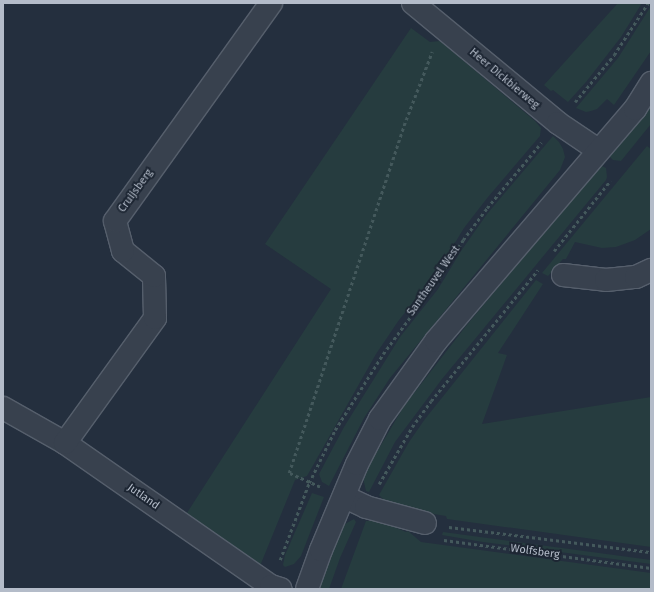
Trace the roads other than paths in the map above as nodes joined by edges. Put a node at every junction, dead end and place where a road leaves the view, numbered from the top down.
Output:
1 (271, 3) edge
2 (413, 3) edge
3 (651, 83) edge
4 (598, 150) junction
5 (651, 270) edge
6 (563, 275) dead end
7 (3, 408) edge
8 (65, 443) junction
9 (345, 497) junction
10 (425, 523) road end
11 (276, 587) edge
12 (307, 589) edge

1 - 8 street, Cruijsberg
2 - 4 street, Heer Dickbierweg
3 - 4 street
4 - 9 street
5 - 6 street
7 - 8 street, Jutland
8 - 11 street, Jutland
9 - 10 street
9 - 12 street

